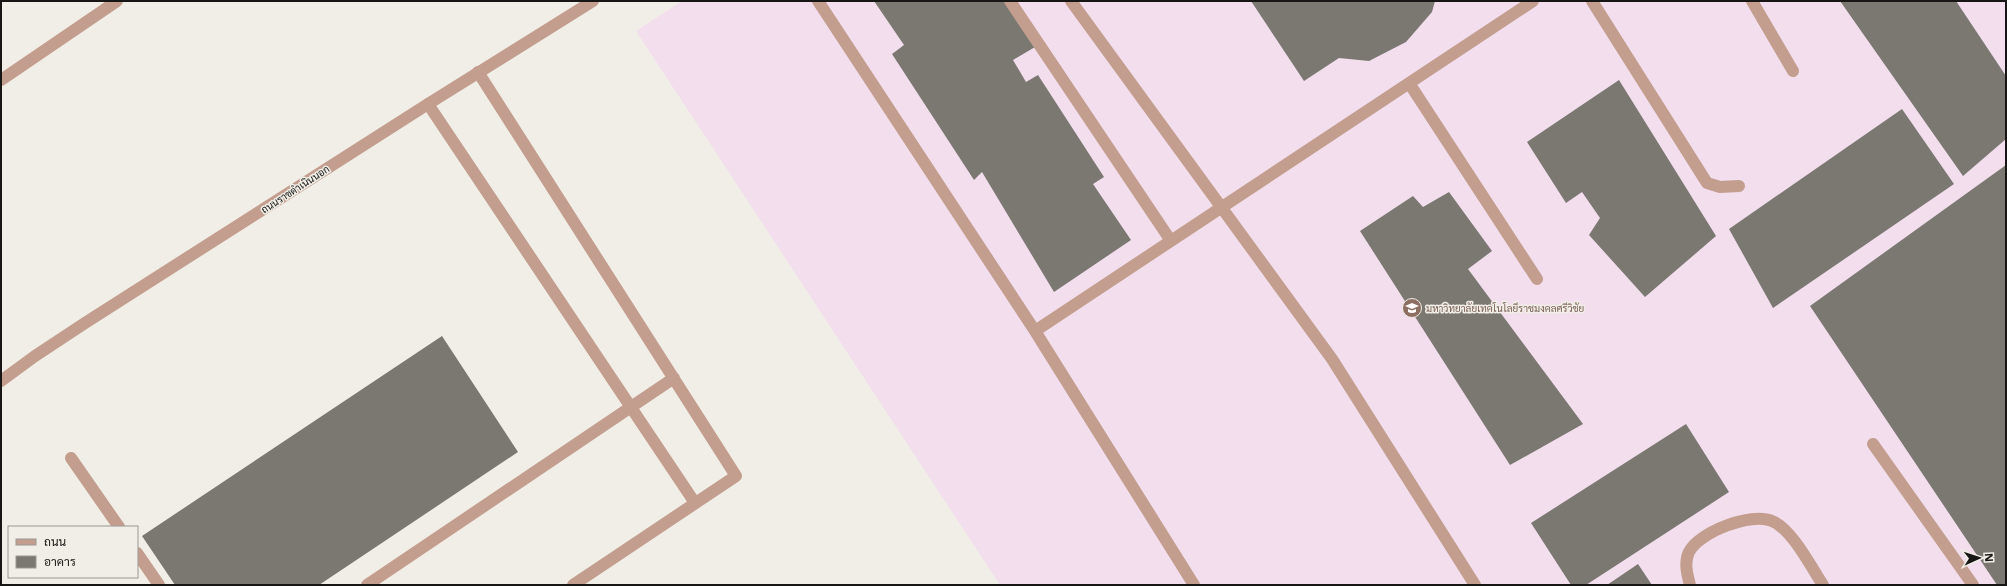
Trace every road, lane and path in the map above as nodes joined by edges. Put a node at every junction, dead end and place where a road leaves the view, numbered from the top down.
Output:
1 (117, 1) edge
2 (593, 1) edge
3 (818, 1) edge
4 (1010, 1) edge
5 (1070, 1) edge
6 (1533, 1) edge
7 (1592, 1) edge
8 (1752, 1) edge
9 (1793, 71) dead end
10 (478, 72) junction
11 (1, 80) edge
12 (1409, 83) junction
13 (428, 104) junction
14 (1739, 186) dead end
15 (1221, 208) junction
16 (1172, 241) junction
17 (1537, 279) dead end
18 (1034, 331) junction
19 (674, 378) junction
20 (1, 381) edge
21 (631, 408) junction
22 (1873, 444) dead end
23 (71, 458) dead end
24 (695, 503) junction
25 (118, 526) edge
26 (138, 554) edge
27 (159, 585) edge
28 (367, 585) edge
29 (573, 585) edge
30 (1194, 585) edge
31 (1476, 585) edge
32 (1690, 585) edge
33 (1823, 585) edge
34 (1973, 585) edge

1 - 11 street
2 - 10 street, ถนนราชดำเนินนอก
3 - 18 street
4 - 16 street
5 - 15 street
6 - 12 street
7 - 14 street
8 - 9 street
10 - 13 street, ถนนราชดำเนินนอก
10 - 19 street
12 - 15 street
12 - 17 street
13 - 20 street, ถนนราชดำเนินนอก
13 - 21 street
15 - 16 street
15 - 31 street
16 - 18 street
18 - 30 street
19 - 21 street
19 - 24 street
21 - 24 street
21 - 28 street
22 - 34 street
23 - 25 street
24 - 29 street
26 - 27 street
32 - 33 street

